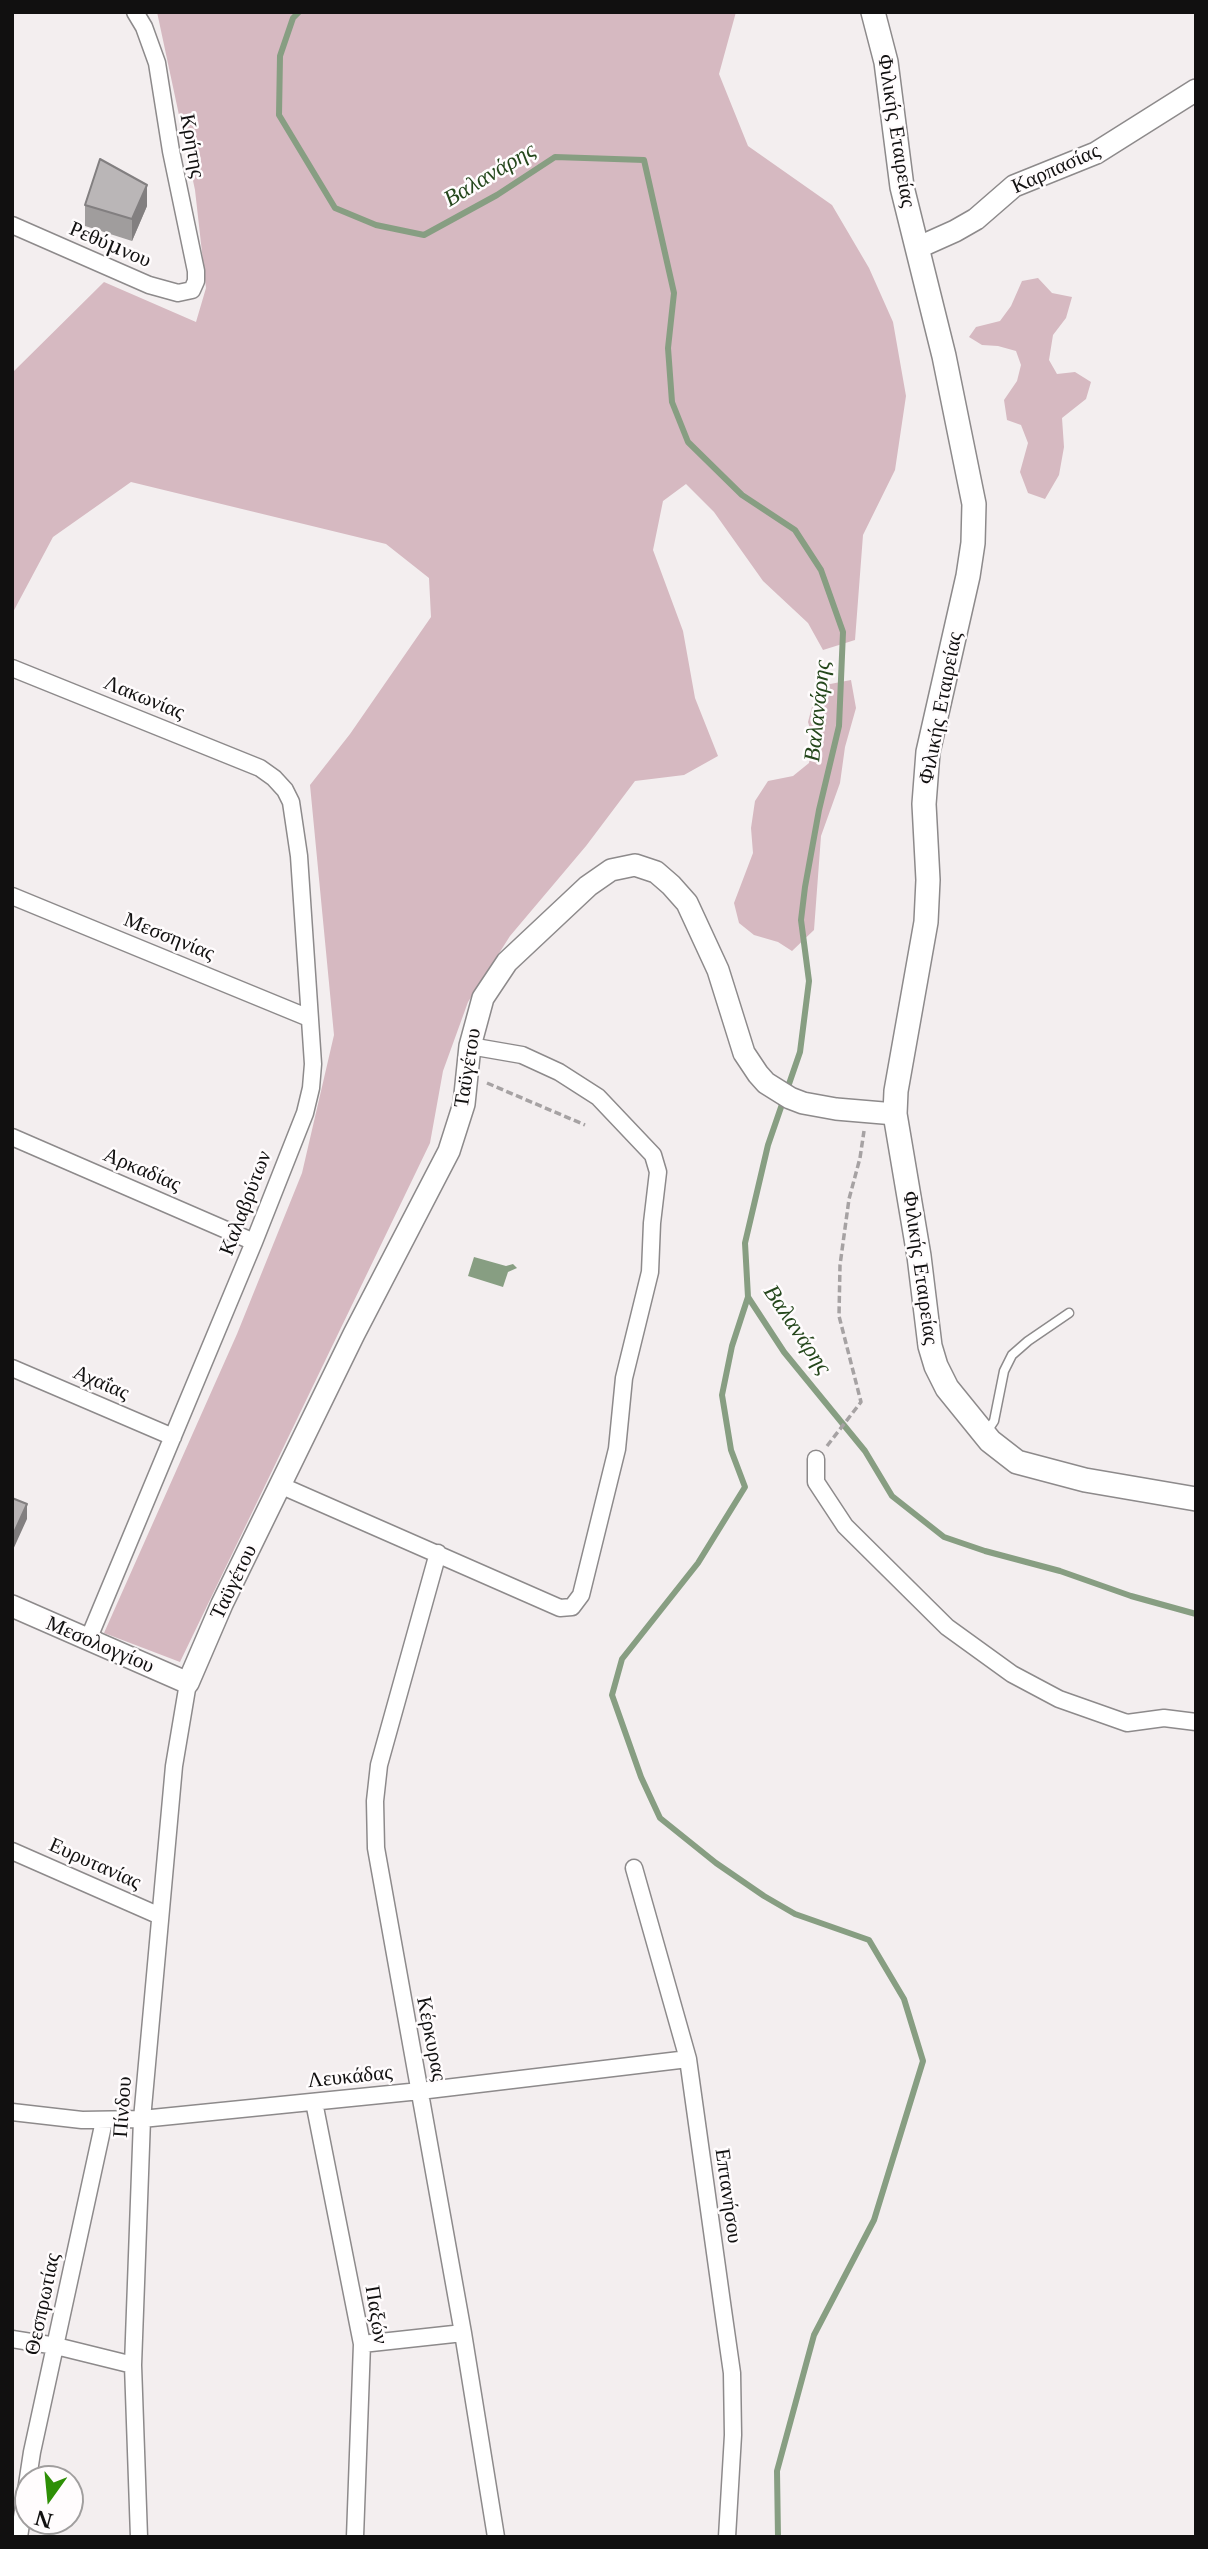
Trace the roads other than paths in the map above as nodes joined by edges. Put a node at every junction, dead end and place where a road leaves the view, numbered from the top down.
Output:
1 (135, 12) edge
2 (873, 12) edge
3 (1196, 90) edge
4 (12, 225) edge
5 (917, 248) junction
6 (192, 289) joint
7 (12, 668) edge
8 (260, 768) joint
9 (12, 896) edge
10 (309, 1018) junction
11 (470, 1046) junction
12 (895, 1114) junction
13 (12, 1138) edge
14 (254, 1242) junction
15 (1069, 1313) dead end
16 (12, 1368) edge
17 (984, 1435) junction
18 (173, 1437) junction
19 (816, 1459) road end
20 (282, 1486) junction
21 (1196, 1499) edge
22 (438, 1553) junction
23 (12, 1606) edge
24 (88, 1640) junction
25 (188, 1683) junction
26 (1196, 1722) edge
27 (12, 1851) edge
28 (634, 1868) dead end
29 (160, 1916) junction
30 (688, 2059) junction
31 (420, 2091) junction
32 (314, 2102) junction
33 (12, 2112) edge
34 (142, 2119) junction
35 (104, 2121) junction
36 (463, 2333) junction
37 (12, 2339) edge
38 (362, 2344) junction
39 (56, 2346) junction
40 (133, 2365) junction
41 (19, 2537) edge
42 (139, 2537) edge
43 (355, 2537) edge
44 (496, 2537) edge
45 (727, 2537) edge

1 - 6 street, Κρήτης
2 - 5 main road, Φιλικής Εταιρείας
3 - 5 street, Καρπασίας
4 - 6 street, Ρεθύμνου
5 - 12 main road, Φιλικής Εταιρείας
7 - 8 street, Λακωνίας
8 - 10 street, Καλαβρύτων
9 - 10 street, Μεσσηνίας
10 - 14 street, Καλαβρύτων
11 - 12 street, Ταϋγέτου
11 - 20 street, Ταϋγέτου
11 - 22 street
12 - 17 main road, Φιλικής Εταιρείας
13 - 14 street, Αρκαδίας
14 - 18 street, Καλαβρύτων
15 - 17 lane
16 - 18 street, Αχαΐας
17 - 21 main road, Φιλικής Εταιρείας
18 - 24 street, Καλαβρύτων
19 - 26 street
20 - 22 street
20 - 25 street, Ταϋγέτου
22 - 31 street, Κέρκυρας
23 - 24 street, Μεσολογγίου
24 - 25 street, Μεσολογγίου
25 - 29 street, Πίνδου
27 - 29 street, Ευρυτανίας
28 - 30 street, Επτανήσου
29 - 34 street, Πίνδου
30 - 31 street, Λευκάδας
30 - 45 street, Επτανήσου
31 - 32 street, Λευκάδας
31 - 36 street, Κέρκυρας
32 - 34 street, Λευκάδας
32 - 38 street, Παξών
33 - 35 street, Λευκάδας
34 - 35 street, Λευκάδας
34 - 40 street, Πίνδου
35 - 39 street, Θεσπρωτίας
36 - 38 street
36 - 44 street, Κέρκυρας
37 - 39 street
38 - 43 street, Παξών
39 - 40 street
39 - 41 street, Θεσπρωτίας
40 - 42 street, Πίνδου

